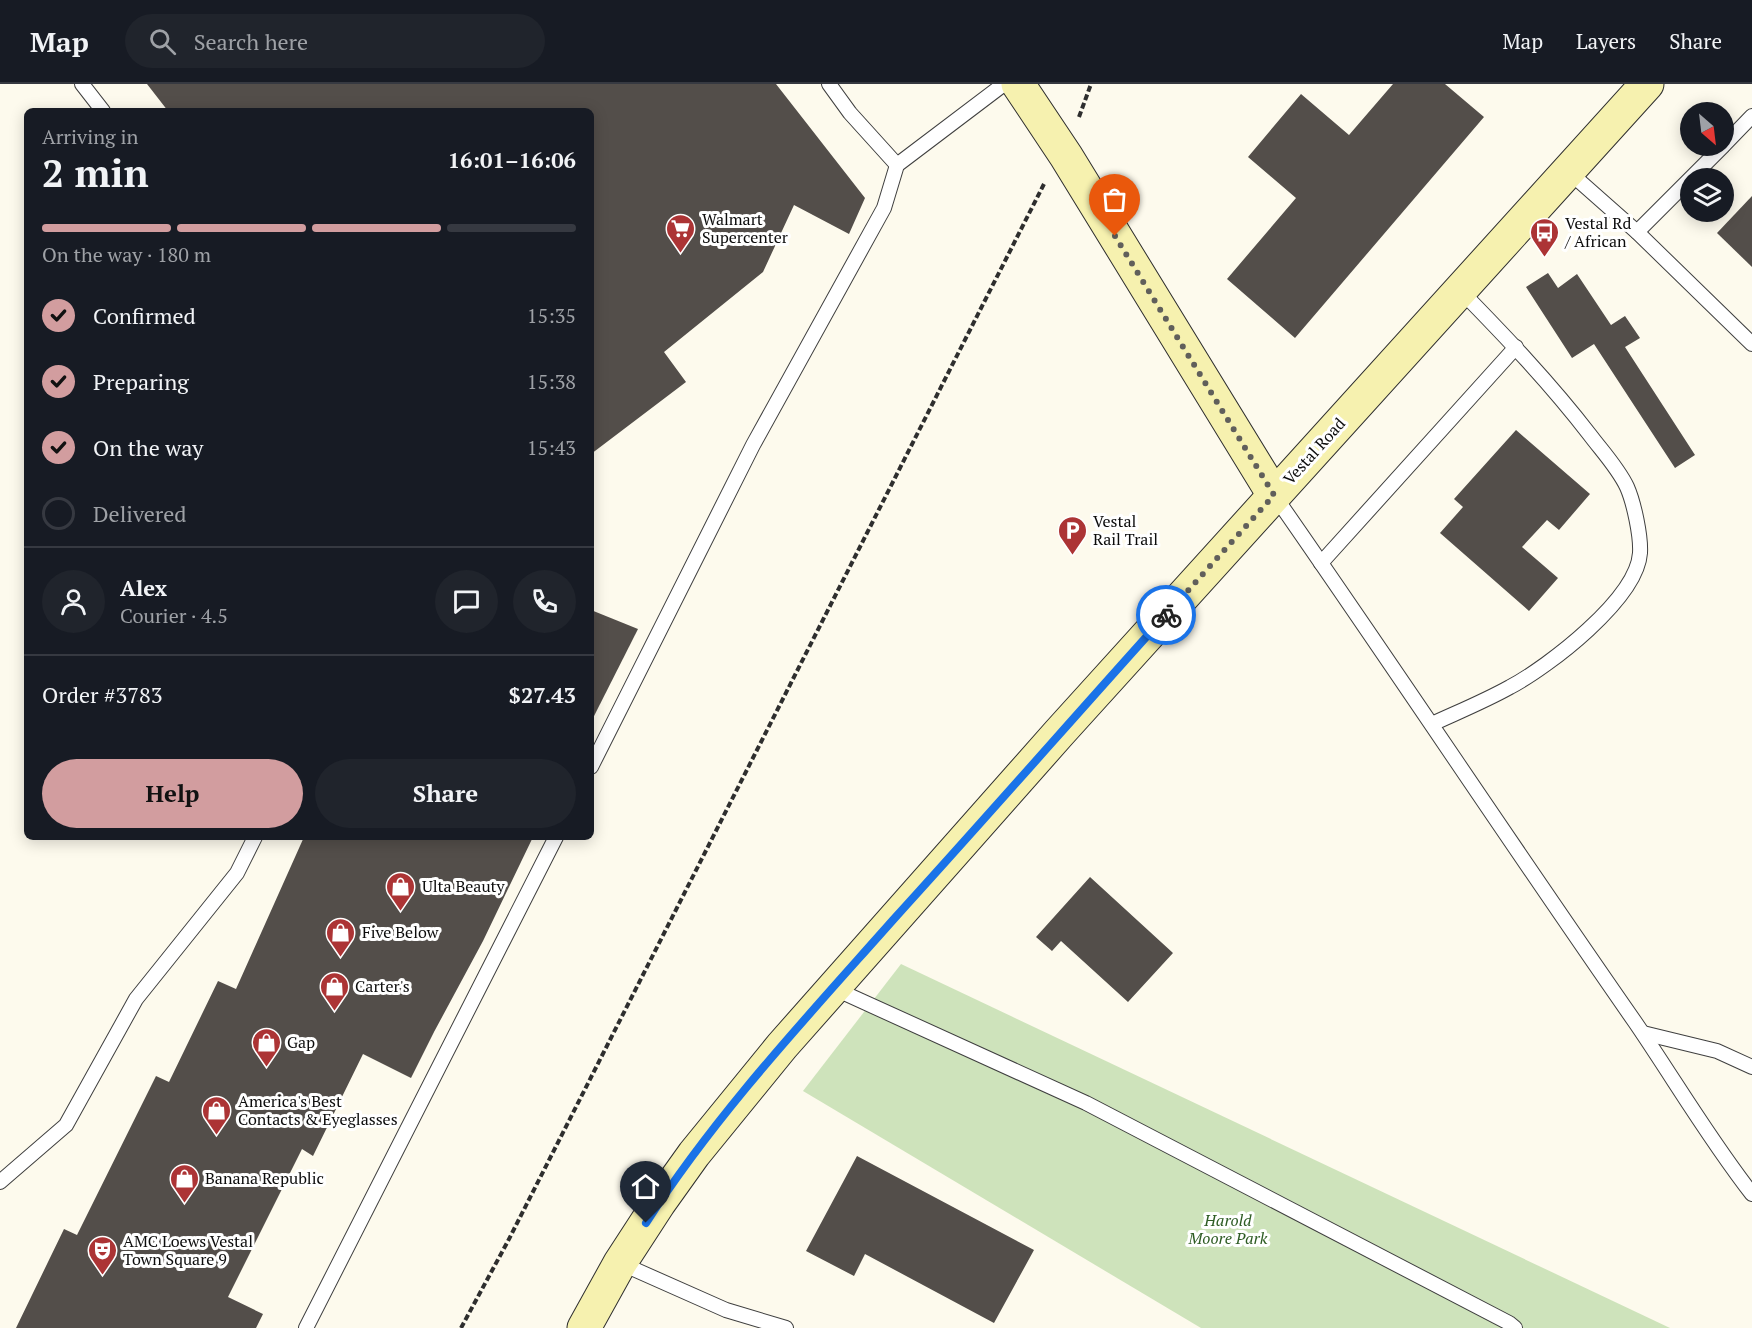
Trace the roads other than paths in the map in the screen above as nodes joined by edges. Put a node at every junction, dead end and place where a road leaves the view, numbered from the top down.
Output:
1 (82, 84) edge
2 (829, 84) edge
3 (1004, 84) edge
4 (1018, 84) edge
5 (1647, 84) edge
6 (101, 108) edge
7 (1752, 116) edge
8 (1734, 134) edge
9 (1712, 156) edge
10 (897, 165) junction
11 (1567, 170) junction
12 (1637, 232) junction
13 (1459, 289) junction
14 (1752, 344) edge
15 (1516, 347) junction
16 (1274, 495) junction
17 (1321, 563) junction
18 (1432, 724) junction
19 (594, 761) edge
20 (254, 840) edge
21 (554, 840) edge
22 (832, 988) junction
23 (1643, 1033) junction
24 (1752, 1067) edge
25 (0, 1182) edge
26 (1752, 1194) edge
27 (620, 1263) junction
28 (306, 1328) edge
29 (584, 1328) edge
30 (786, 1328) edge
31 (1515, 1328) edge

1 - 6 lane
2 - 10 lane
3 - 10 lane
4 - 16 street
5 - 11 street, Vestal Road
7 - 8 lane
9 - 12 lane
10 - 19 lane
11 - 12 lane
11 - 13 street, Vestal Road
12 - 14 lane
13 - 15 lane
13 - 16 street, Vestal Road
15 - 17 lane
15 - 18 lane
16 - 17 lane
16 - 22 street, Vestal Road
17 - 18 lane
18 - 23 lane
20 - 25 lane
21 - 28 lane
22 - 27 street, Vestal Road
22 - 31 lane
23 - 24 lane
23 - 26 lane
27 - 29 street, Vestal Road
27 - 30 lane

